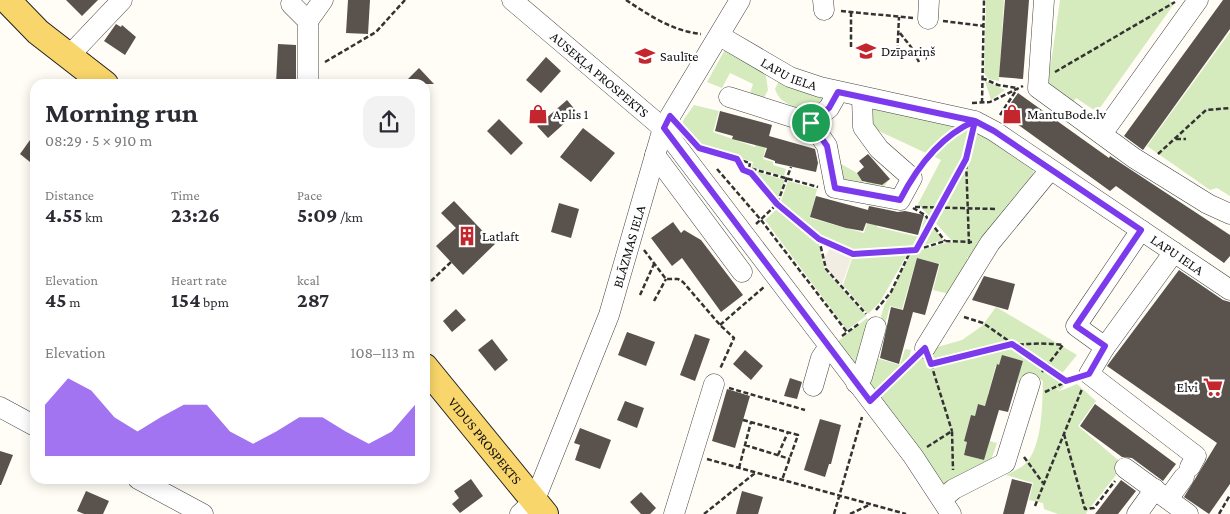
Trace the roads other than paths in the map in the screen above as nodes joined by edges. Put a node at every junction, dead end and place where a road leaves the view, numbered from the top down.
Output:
1 (7, 0) edge
2 (122, 0) edge
3 (323, 0) edge
4 (512, 0) edge
5 (740, 0) edge
6 (1044, 0) edge
7 (1198, 0) edge
8 (290, 4) dead end
9 (308, 21) junction
10 (720, 36) junction
11 (68, 57) junction
12 (309, 78) edge
13 (98, 79) edge
14 (838, 92) junction
15 (729, 97) dead end
16 (862, 98) junction
17 (811, 123) junction
18 (664, 128) junction
19 (1102, 134) junction
20 (655, 155) junction
21 (1050, 170) junction
22 (1230, 214) edge
23 (1141, 230) junction
24 (1174, 252) junction
25 (742, 272) dead end
26 (1230, 290) edge
27 (870, 319) road end
28 (829, 346) junction
29 (1105, 346) junction
30 (928, 356) road end
31 (430, 374) edge
32 (856, 383) junction
33 (714, 384) road end
34 (813, 386) dead end
35 (1036, 389) road end
36 (0, 407) edge
37 (30, 423) edge
38 (1125, 468) road end
39 (147, 484) edge
40 (1162, 494) junction
41 (949, 501) edge
42 (533, 510) edge
43 (203, 514) edge
44 (674, 514) edge
45 (1137, 514) edge
46 (1188, 514) edge

1 - 11 main road
2 - 11 street
3 - 9 street
4 - 18 street, AUSEKĻA PROSPEKTS
5 - 10 street, BLĀZMAS IELA
6 - 19 street
7 - 19 street
8 - 9 street
9 - 12 street
10 - 14 street, LAPU IELA
10 - 18 street, BLĀZMAS IELA
11 - 13 main road
14 - 16 street, LAPU IELA
14 - 17 street
15 - 17 street
16 - 17 street
16 - 21 street, LAPU IELA
18 - 20 street, BLĀZMAS IELA
18 - 28 street, AUSEKĻA PROSPEKTS
19 - 22 street
20 - 25 street
20 - 42 street, BLĀZMAS IELA
21 - 23 street, LAPU IELA
21 - 30 street
23 - 24 street, LAPU IELA
23 - 29 street
24 - 26 street, LAPU IELA
24 - 29 street
27 - 32 street
28 - 32 street, AUSEKĻA PROSPEKTS
28 - 34 street
29 - 40 street
31 - 42 main road, VIDUS PROSPEKTS
32 - 41 street, AUSEKĻA PROSPEKTS
33 - 44 street
35 - 41 street
36 - 37 street
38 - 40 street
39 - 43 street
40 - 45 street
40 - 46 street

